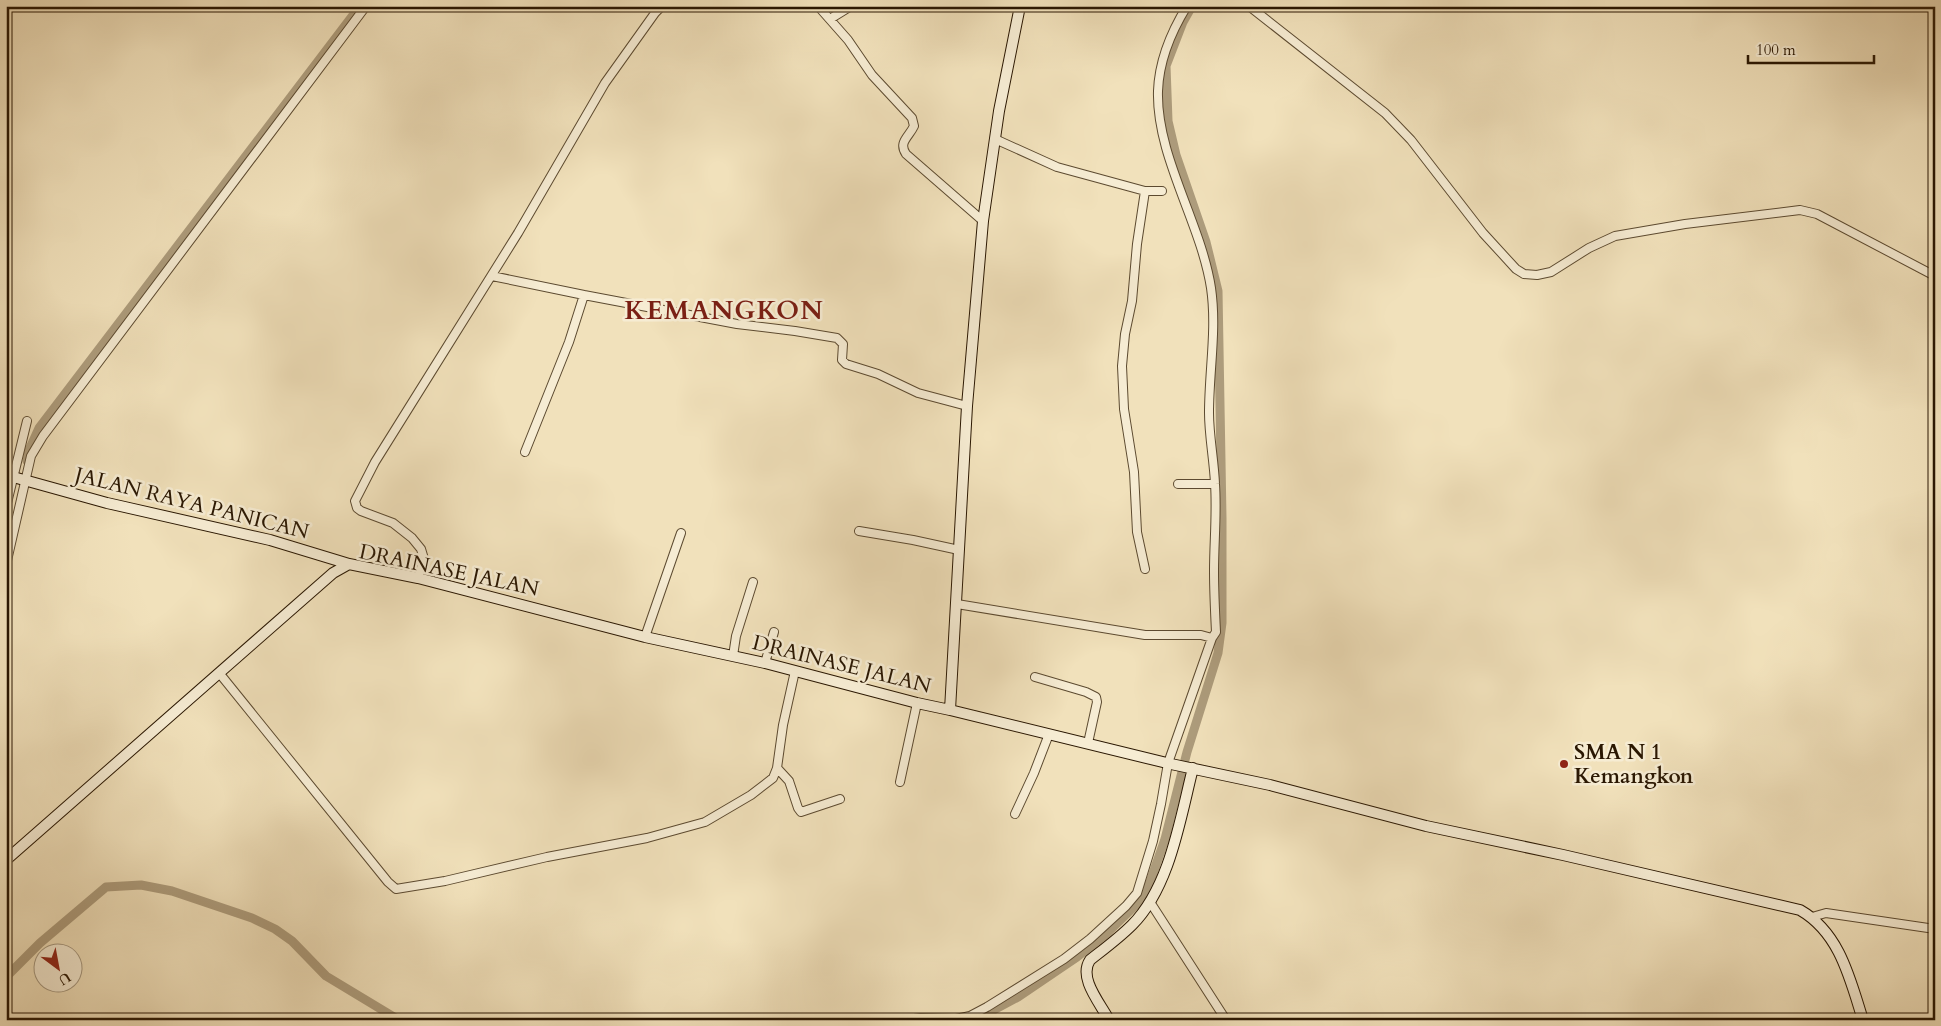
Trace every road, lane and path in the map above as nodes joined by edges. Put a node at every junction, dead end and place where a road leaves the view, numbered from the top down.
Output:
1 (366, 6) edge
2 (662, 6) edge
3 (818, 6) edge
4 (851, 6) edge
5 (1020, 6) edge
6 (1187, 6) edge
7 (1249, 6) edge
8 (830, 19) junction
9 (995, 139) junction
10 (1145, 191) junction
11 (1162, 191) dead end
12 (982, 221) junction
13 (492, 276) junction
14 (1935, 276) edge
15 (584, 295) junction
16 (967, 406) junction
17 (27, 420) dead end
18 (525, 452) dead end
19 (10, 476) edge
20 (26, 480) junction
21 (1178, 484) dead end
22 (1215, 484) junction
23 (6, 507) edge
24 (859, 531) dead end
25 (681, 533) dead end
26 (959, 550) junction
27 (348, 564) junction
28 (6, 565) edge
29 (1145, 568) dead end
30 (418, 578) junction
31 (753, 582) dead end
32 (957, 604) junction
33 (774, 632) dead end
34 (645, 637) junction
35 (1212, 638) junction
36 (733, 656) junction
37 (765, 663) junction
38 (795, 671) junction
39 (220, 674) junction
40 (1035, 677) dead end
41 (917, 703) junction
42 (950, 710) junction
43 (1049, 734) junction
44 (1088, 743) junction
45 (1169, 764) junction
46 (777, 768) junction
47 (1194, 768) junction
48 (900, 782) dead end
49 (840, 799) dead end
50 (1015, 814) dead end
51 (6, 860) edge
52 (1150, 902) junction
53 (1812, 917) junction
54 (1935, 928) edge
55 (907, 1020) edge
56 (1109, 1020) edge
57 (1226, 1020) edge
58 (1863, 1020) edge

1 - 20 street
2 - 13 street
3 - 8 street
4 - 8 street
5 - 9 street
6 - 22 street
7 - 14 street
8 - 12 street
9 - 10 street
9 - 12 street
10 - 11 street
10 - 29 street
12 - 16 street
13 - 15 street
13 - 30 street
15 - 16 street
15 - 18 street
16 - 26 street
17 - 19 street
19 - 20 street, JALAN RAYA PANICAN
19 - 23 street
20 - 27 street, JALAN RAYA PANICAN
20 - 28 street
21 - 22 street
22 - 35 street
24 - 26 street
25 - 34 street
26 - 32 street
27 - 30 street, DRAINASE JALAN
27 - 39 street, DRAINASE JALAN
30 - 34 street, DRAINASE JALAN
31 - 36 street
32 - 35 street
32 - 42 street
33 - 37 street
34 - 36 street, DRAINASE JALAN
35 - 45 street
36 - 37 street, DRAINASE JALAN
37 - 38 street, DRAINASE JALAN
38 - 41 street, DRAINASE JALAN
38 - 46 street
39 - 46 street
39 - 51 street, DRAINASE JALAN
40 - 44 street
41 - 42 street, DRAINASE JALAN
41 - 48 street
42 - 43 street, DRAINASE JALAN
43 - 44 street, DRAINASE JALAN
43 - 50 street
44 - 45 street, DRAINASE JALAN
45 - 47 street, DRAINASE JALAN
45 - 55 street
46 - 49 street
47 - 52 street
47 - 53 street, DRAINASE JALAN
52 - 56 street
52 - 57 street
53 - 54 street
53 - 58 street

